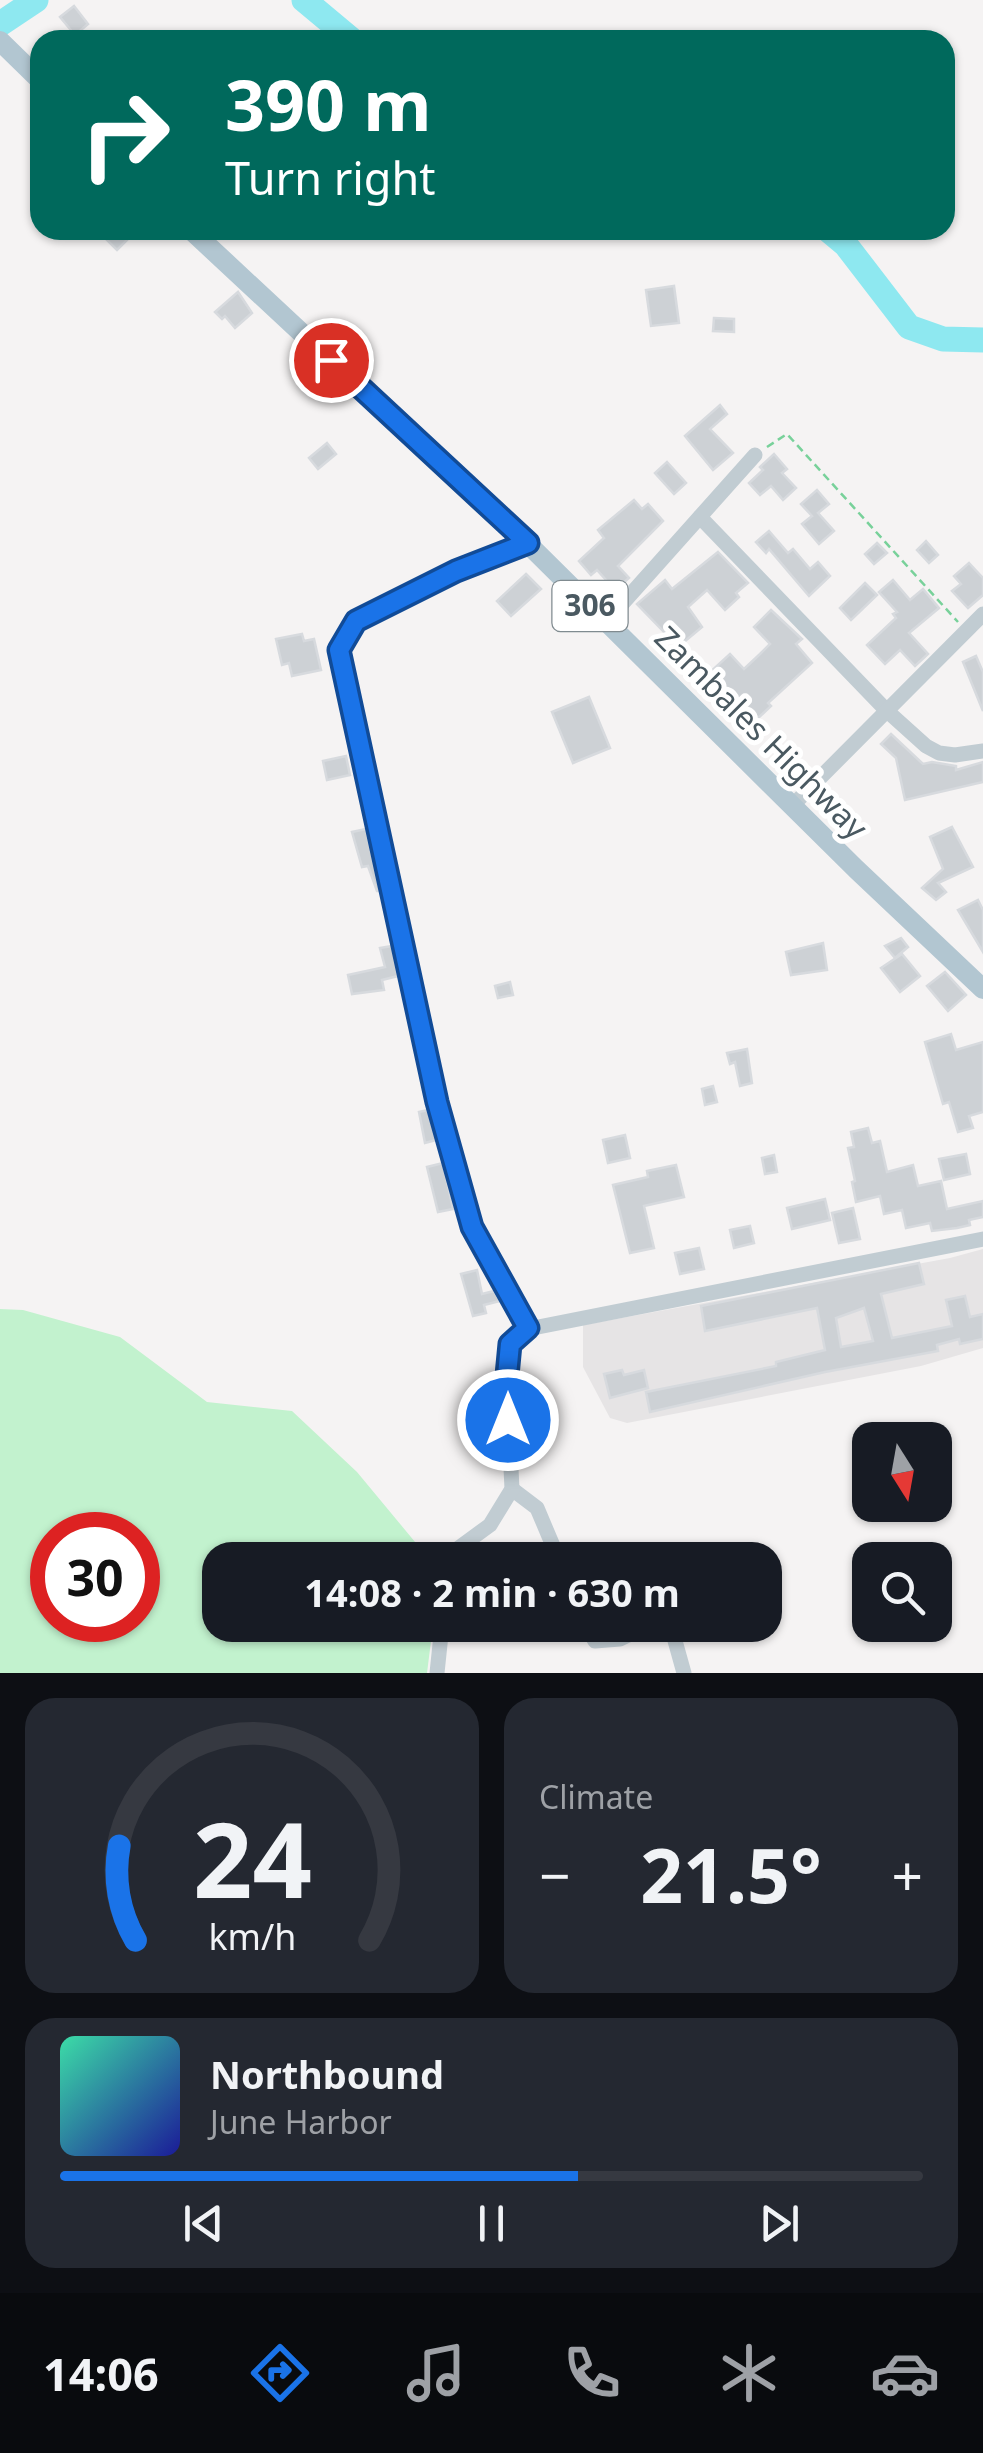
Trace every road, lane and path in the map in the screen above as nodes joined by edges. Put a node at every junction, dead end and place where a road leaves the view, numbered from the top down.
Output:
1 (0, 41) edge
2 (30, 69) edge
3 (202, 240) edge
4 (755, 454) joint
5 (700, 517) junction
6 (528, 543) junction
7 (983, 614) edge
8 (606, 622) junction
9 (965, 630) junction
10 (886, 710) junction
11 (983, 751) edge
12 (793, 806) junction
13 (983, 990) edge
14 (983, 1240) edge
15 (528, 1328) junction
16 (512, 1489) junction
17 (468, 1542) edge
18 (551, 1542) edge
19 (440, 1642) edge
20 (675, 1642) edge
21 (437, 1673) edge
22 (684, 1673) edge

1 - 2 main road
3 - 6 main road, Zambales Highway / 306
4 - 5 street
4 - 9 path
5 - 8 street
5 - 10 street
6 - 8 main road, Zambales Highway / 306
6 - 15 street
7 - 9 street
8 - 12 main road, Zambales Highway / 306
9 - 10 street
10 - 11 street
10 - 12 street
12 - 13 main road, Zambales Highway / 306
14 - 15 street
15 - 16 street
16 - 17 street
16 - 18 street
19 - 21 street
20 - 22 street

